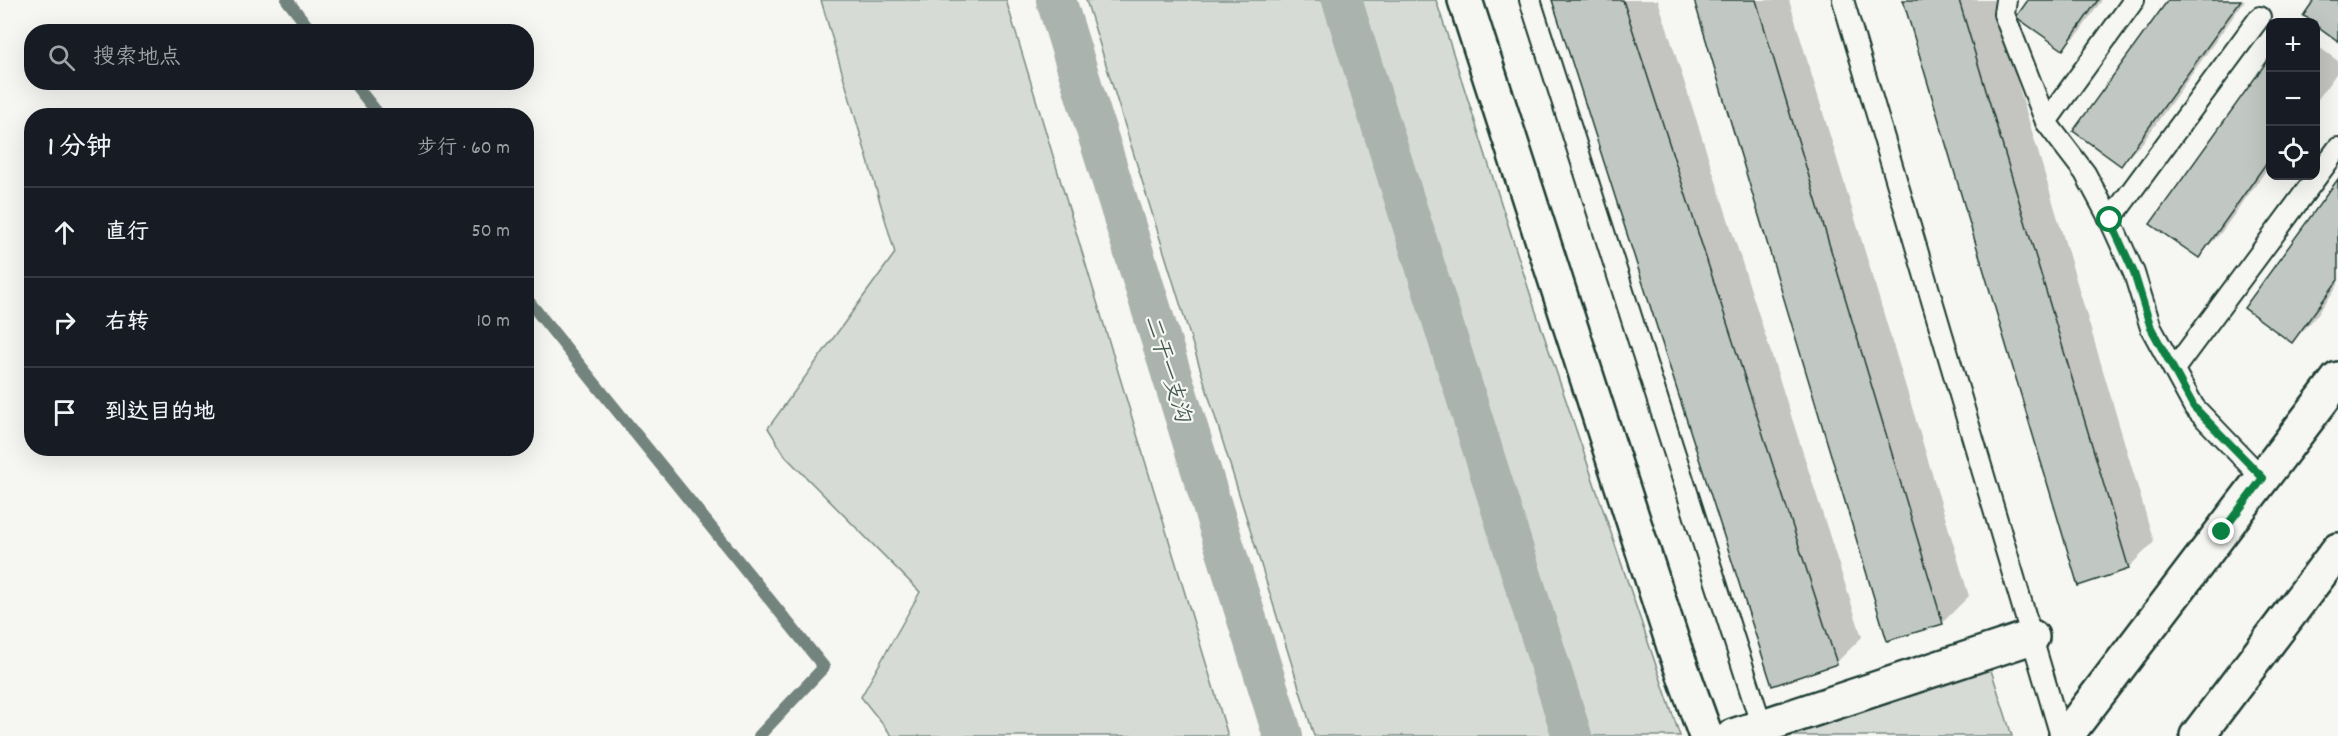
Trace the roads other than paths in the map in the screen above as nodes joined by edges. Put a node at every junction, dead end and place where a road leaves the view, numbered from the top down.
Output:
1 (1464, 0) edge
2 (1530, 0) edge
3 (1843, 0) edge
4 (2006, 0) edge
5 (2134, 0) edge
6 (2260, 17) dead end
7 (2046, 122) junction
8 (2338, 148) edge
9 (2110, 220) junction
10 (2174, 369) junction
11 (2338, 380) edge
12 (2263, 478) junction
13 (2338, 550) edge
14 (2032, 637) junction
15 (1747, 731) edge
16 (1706, 736) edge
17 (2061, 736) edge
18 (2066, 736) edge
19 (2197, 736) edge

1 - 16 street
2 - 15 lane
3 - 14 lane
4 - 7 lane
5 - 7 lane
6 - 9 lane
7 - 9 lane
8 - 10 lane
9 - 10 lane
10 - 12 lane
11 - 12 street
12 - 18 street
13 - 19 street
14 - 15 street
14 - 17 lane

